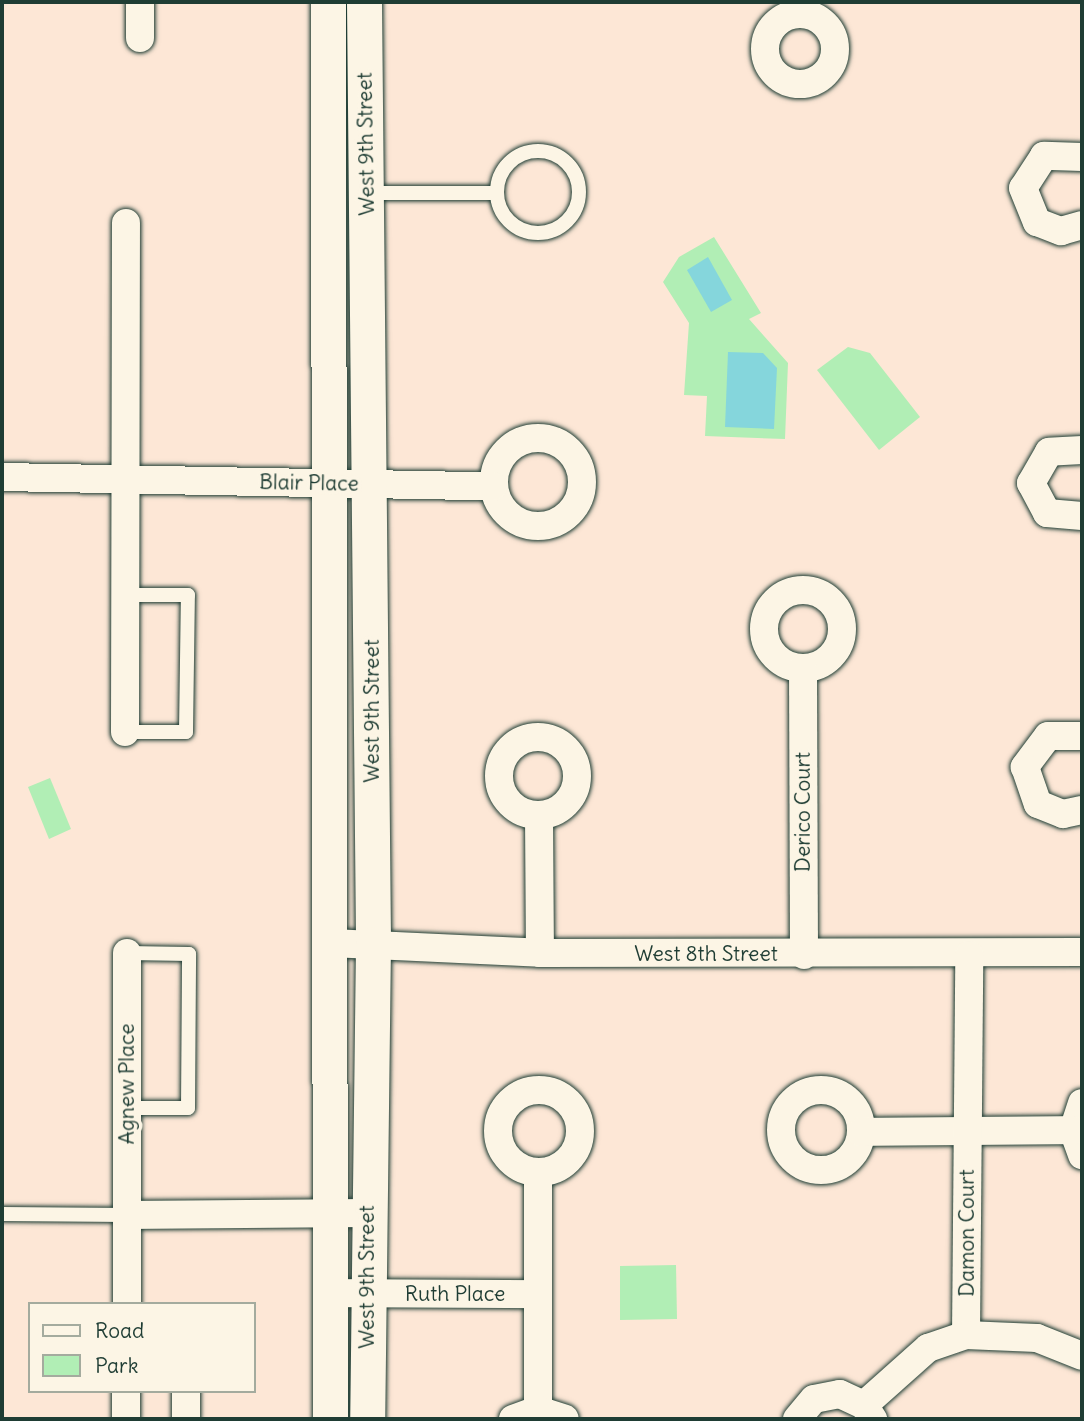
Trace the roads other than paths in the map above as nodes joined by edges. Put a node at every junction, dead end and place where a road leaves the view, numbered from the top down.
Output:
1 (140, 2) edge
2 (328, 2) edge
3 (364, 2) edge
4 (140, 38) dead end
5 (1082, 157) edge
6 (367, 193) junction
7 (497, 193) junction
8 (126, 223) dead end
9 (1082, 225) edge
10 (1082, 450) edge
11 (2, 477) edge
12 (125, 479) junction
13 (329, 484) junction
14 (371, 484) junction
15 (494, 486) dead end
16 (1082, 516) edge
17 (127, 594) junction
18 (803, 668) dead end
19 (125, 732) joint
20 (1082, 736) edge
21 (1082, 810) edge
22 (540, 816) dead end
23 (331, 943) junction
24 (373, 944) junction
25 (1082, 952) edge
26 (127, 953) joint
27 (540, 953) junction
28 (804, 955) junction
29 (969, 955) junction
30 (1082, 1103) edge
31 (127, 1108) junction
32 (861, 1132) dead end
33 (968, 1132) junction
34 (1078, 1142) edge
35 (538, 1173) dead end
36 (367, 1213) junction
37 (2, 1214) edge
38 (127, 1214) junction
39 (330, 1214) junction
40 (330, 1293) junction
41 (368, 1293) junction
42 (538, 1294) junction
43 (127, 1302) edge
44 (966, 1335) junction
45 (1082, 1356) edge
46 (126, 1393) edge
47 (186, 1393) edge
48 (869, 1412) edge
49 (525, 1415) edge
50 (126, 1419) edge
51 (186, 1419) edge
52 (330, 1419) edge
53 (367, 1419) edge
54 (565, 1419) edge
55 (797, 1419) edge

1 - 4 street
2 - 13 street, West 9th Street
3 - 6 street, West 9th Street
5 - 9 street
6 - 7 lane
6 - 14 street, West 9th Street
7 - 7 lane
8 - 12 street
10 - 16 street
11 - 12 street, Blair Place
12 - 13 street, Blair Place
12 - 17 street
13 - 14 street, Blair Place
13 - 23 street, West 9th Street
14 - 15 street, Blair Place
14 - 24 street, West 9th Street
17 - 19 street
17 - 19 lane
18 - 28 street, Derico Court
20 - 21 street
22 - 27 street
23 - 24 street, West 8th Street
23 - 39 street, West 9th Street
24 - 27 street, West 8th Street
24 - 36 street, West 9th Street
25 - 29 street, West 8th Street
26 - 31 street, Agnew Place
26 - 31 lane
27 - 28 street, West 8th Street
28 - 29 street, West 8th Street
29 - 33 street, Damon Court
30 - 34 street
31 - 38 street, Agnew Place
32 - 33 street
33 - 34 street
33 - 44 street, Damon Court
35 - 42 street
36 - 39 street
36 - 41 street, West 9th Street
37 - 38 lane
38 - 39 street
38 - 43 street, Agnew Place
39 - 40 street, West 9th Street
40 - 41 street, Ruth Place
40 - 52 street, West 9th Street
41 - 42 street, Ruth Place
41 - 53 street, West 9th Street
42 - 49 street
44 - 45 street
44 - 48 street
46 - 50 street
47 - 51 street
48 - 55 street
49 - 54 street

